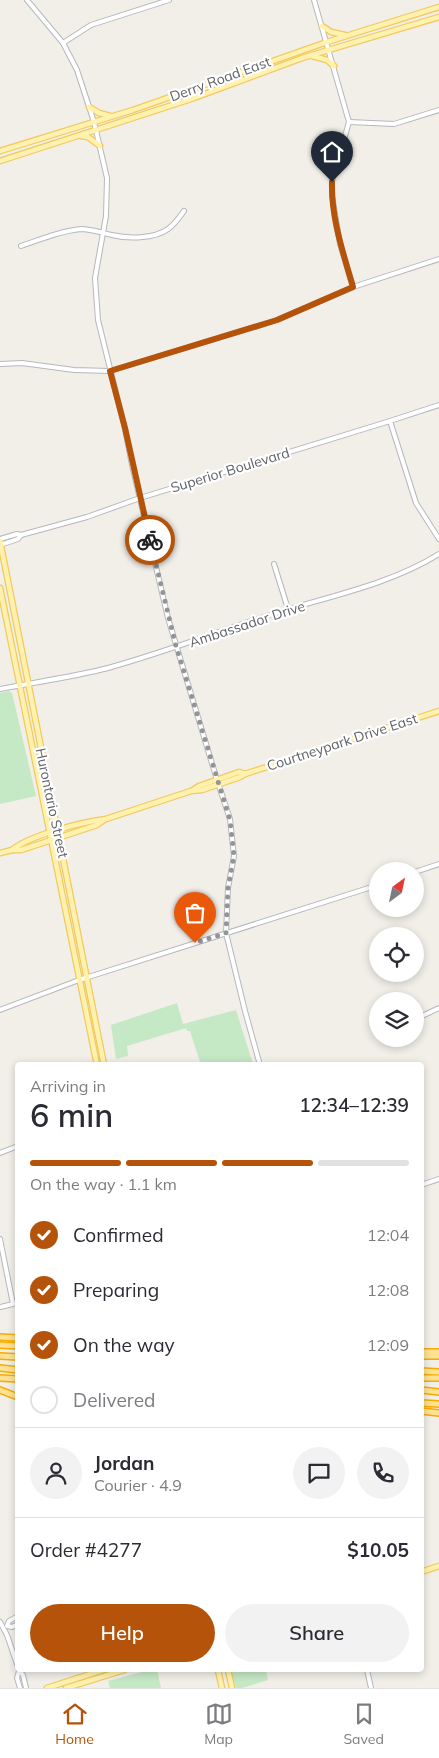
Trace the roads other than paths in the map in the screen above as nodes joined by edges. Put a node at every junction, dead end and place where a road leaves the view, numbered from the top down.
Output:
1 (27, 0) edge
2 (169, 0) edge
3 (314, 0) edge
4 (439, 6) edge
5 (439, 17) edge
6 (322, 26) junction
7 (347, 35) junction
8 (327, 42) junction
9 (63, 43) junction
10 (329, 50) junction
11 (285, 56) junction
12 (311, 56) junction
13 (288, 63) junction
14 (261, 65) junction
15 (334, 66) junction
16 (264, 72) junction
17 (152, 103) junction
18 (89, 107) junction
19 (133, 110) junction
20 (154, 110) junction
21 (439, 110) edge
22 (135, 116) junction
23 (111, 117) junction
24 (94, 122) junction
25 (349, 122) junction
26 (96, 130) junction
27 (77, 136) junction
28 (100, 146) junction
29 (0, 152) edge
30 (0, 161) edge
31 (184, 211) dead end
32 (103, 233) junction
33 (21, 246) dead end
34 (439, 259) edge
35 (353, 287) junction
36 (0, 364) edge
37 (110, 371) junction
38 (439, 404) edge
39 (390, 421) junction
40 (140, 498) junction
41 (439, 539) edge
42 (0, 542) edge
43 (439, 554) edge
44 (274, 564) dead end
45 (0, 588) edge
46 (288, 609) junction
47 (176, 646) junction
48 (28, 684) junction
49 (20, 685) junction
50 (0, 689) edge
51 (439, 711) edge
52 (218, 782) junction
53 (105, 819) junction
54 (58, 831) junction
55 (49, 834) junction
56 (59, 837) junction
57 (51, 840) junction
58 (12, 850) junction
59 (0, 853) edge
60 (439, 864) edge
61 (424, 869) edge
62 (369, 887) edge
63 (226, 933) junction
64 (88, 978) junction
65 (80, 980) junction
66 (439, 1008) edge
67 (0, 1010) edge
68 (424, 1015) edge
69 (96, 1062) edge
70 (103, 1062) edge
71 (259, 1062) edge
72 (15, 1147) edge
73 (0, 1153) edge
74 (439, 1179) edge
75 (424, 1184) edge
76 (0, 1239) edge
77 (0, 1307) edge
78 (1, 1337) edge
79 (15, 1338) edge
80 (0, 1345) edge
81 (15, 1346) edge
82 (439, 1352) edge
83 (424, 1354) edge
84 (424, 1354) edge
85 (0, 1356) edge
86 (439, 1356) edge
87 (15, 1357) edge
88 (0, 1368) edge
89 (15, 1370) edge
90 (424, 1371) edge
91 (439, 1372) edge
92 (0, 1378) edge
93 (424, 1378) edge
94 (439, 1378) edge
95 (15, 1379) edge
96 (0, 1390) edge
97 (424, 1390) edge
98 (439, 1392) edge
99 (15, 1396) edge
100 (424, 1403) edge
101 (439, 1404) edge
102 (424, 1413) edge
103 (439, 1414) edge
104 (439, 1566) edge
105 (424, 1571) edge
106 (15, 1618) edge
107 (0, 1622) edge
108 (15, 1625) edge
109 (5, 1627) junction
110 (15, 1659) edge
111 (18, 1672) edge
112 (20, 1672) edge
113 (96, 1672) edge
114 (118, 1672) edge
115 (218, 1672) edge
116 (228, 1672) edge
117 (367, 1672) edge
118 (20, 1688) edge
119 (26, 1688) edge
120 (47, 1688) edge
121 (66, 1688) edge
122 (222, 1688) edge
123 (232, 1688) edge
124 (371, 1688) edge

1 - 9 street
2 - 9 street
3 - 6 street
4 - 7 main road, Derry Road East
5 - 10 main road, Derry Road East
6 - 7 main road
6 - 8 street
7 - 8 main road, Derry Road East
8 - 10 street
8 - 11 main road, Derry Road East
9 - 18 street
10 - 12 main road, Derry Road East
10 - 15 street
11 - 13 main road
11 - 14 main road, Derry Road East
12 - 13 main road, Derry Road East
12 - 15 main road
13 - 16 main road, Derry Road East
14 - 16 main road
14 - 17 main road, Derry Road East
15 - 25 street
16 - 20 main road, Derry Road East
17 - 19 main road, Derry Road East
17 - 20 main road
18 - 23 main road
18 - 24 street
19 - 22 main road
19 - 23 main road, Derry Road East
20 - 22 main road, Derry Road East
21 - 25 street
22 - 26 main road, Derry Road East
23 - 24 main road, Derry Road East
24 - 26 street
24 - 29 main road, Derry Road East
25 - 35 street
26 - 27 main road, Derry Road East
26 - 28 street
27 - 28 main road
27 - 30 main road, Derry Road East
28 - 32 street
31 - 32 street
32 - 33 street
32 - 37 street
34 - 35 street
35 - 37 street
36 - 37 street
37 - 40 street
38 - 39 street, Superior Boulevard
39 - 40 street, Superior Boulevard
39 - 41 street
40 - 42 street, Superior Boulevard
40 - 47 street
42 - 48 main road, Hurontario Street
43 - 46 street, Ambassador Drive
44 - 46 street
45 - 49 main road, Hurontario Street
46 - 47 street, Ambassador Drive
47 - 48 street, Ambassador Drive
47 - 52 street
48 - 49 street, Ambassador Drive
48 - 54 main road, Hurontario Street
49 - 50 street, Ambassador Drive
49 - 55 main road, Hurontario Street
51 - 52 main road, Courtneypark Drive East
52 - 53 main road, Courtneypark Drive East
52 - 63 street
53 - 54 main road, Courtneypark Drive East
53 - 56 main road, Courtneypark Drive East
54 - 55 main road, Courtneypark Drive East
54 - 56 main road, Hurontario Street
55 - 57 main road, Hurontario Street
55 - 58 main road, Courtneypark Drive East
56 - 57 main road, Courtneypark Drive East
56 - 64 main road, Hurontario Street
57 - 58 main road, Courtneypark Drive East
57 - 65 main road, Hurontario Street
58 - 59 main road
60 - 61 street
62 - 63 street
63 - 64 street
63 - 71 street
64 - 65 street
64 - 70 main road, Hurontario Street
65 - 67 street
65 - 69 main road, Hurontario Street
66 - 68 street
72 - 73 street
74 - 75 street
76 - 77 street
78 - 79 highway
80 - 81 highway
82 - 83 highway
84 - 86 highway
85 - 87 highway
88 - 89 highway
90 - 91 highway
92 - 95 highway
93 - 94 highway
96 - 99 highway
97 - 98 highway
100 - 101 highway
102 - 103 highway
104 - 105 main road
106 - 109 street
107 - 109 street
108 - 109 street
109 - 110 street
111 - 118 street
112 - 119 street
113 - 120 main road
114 - 121 main road
115 - 122 main road
116 - 123 main road
117 - 124 street

